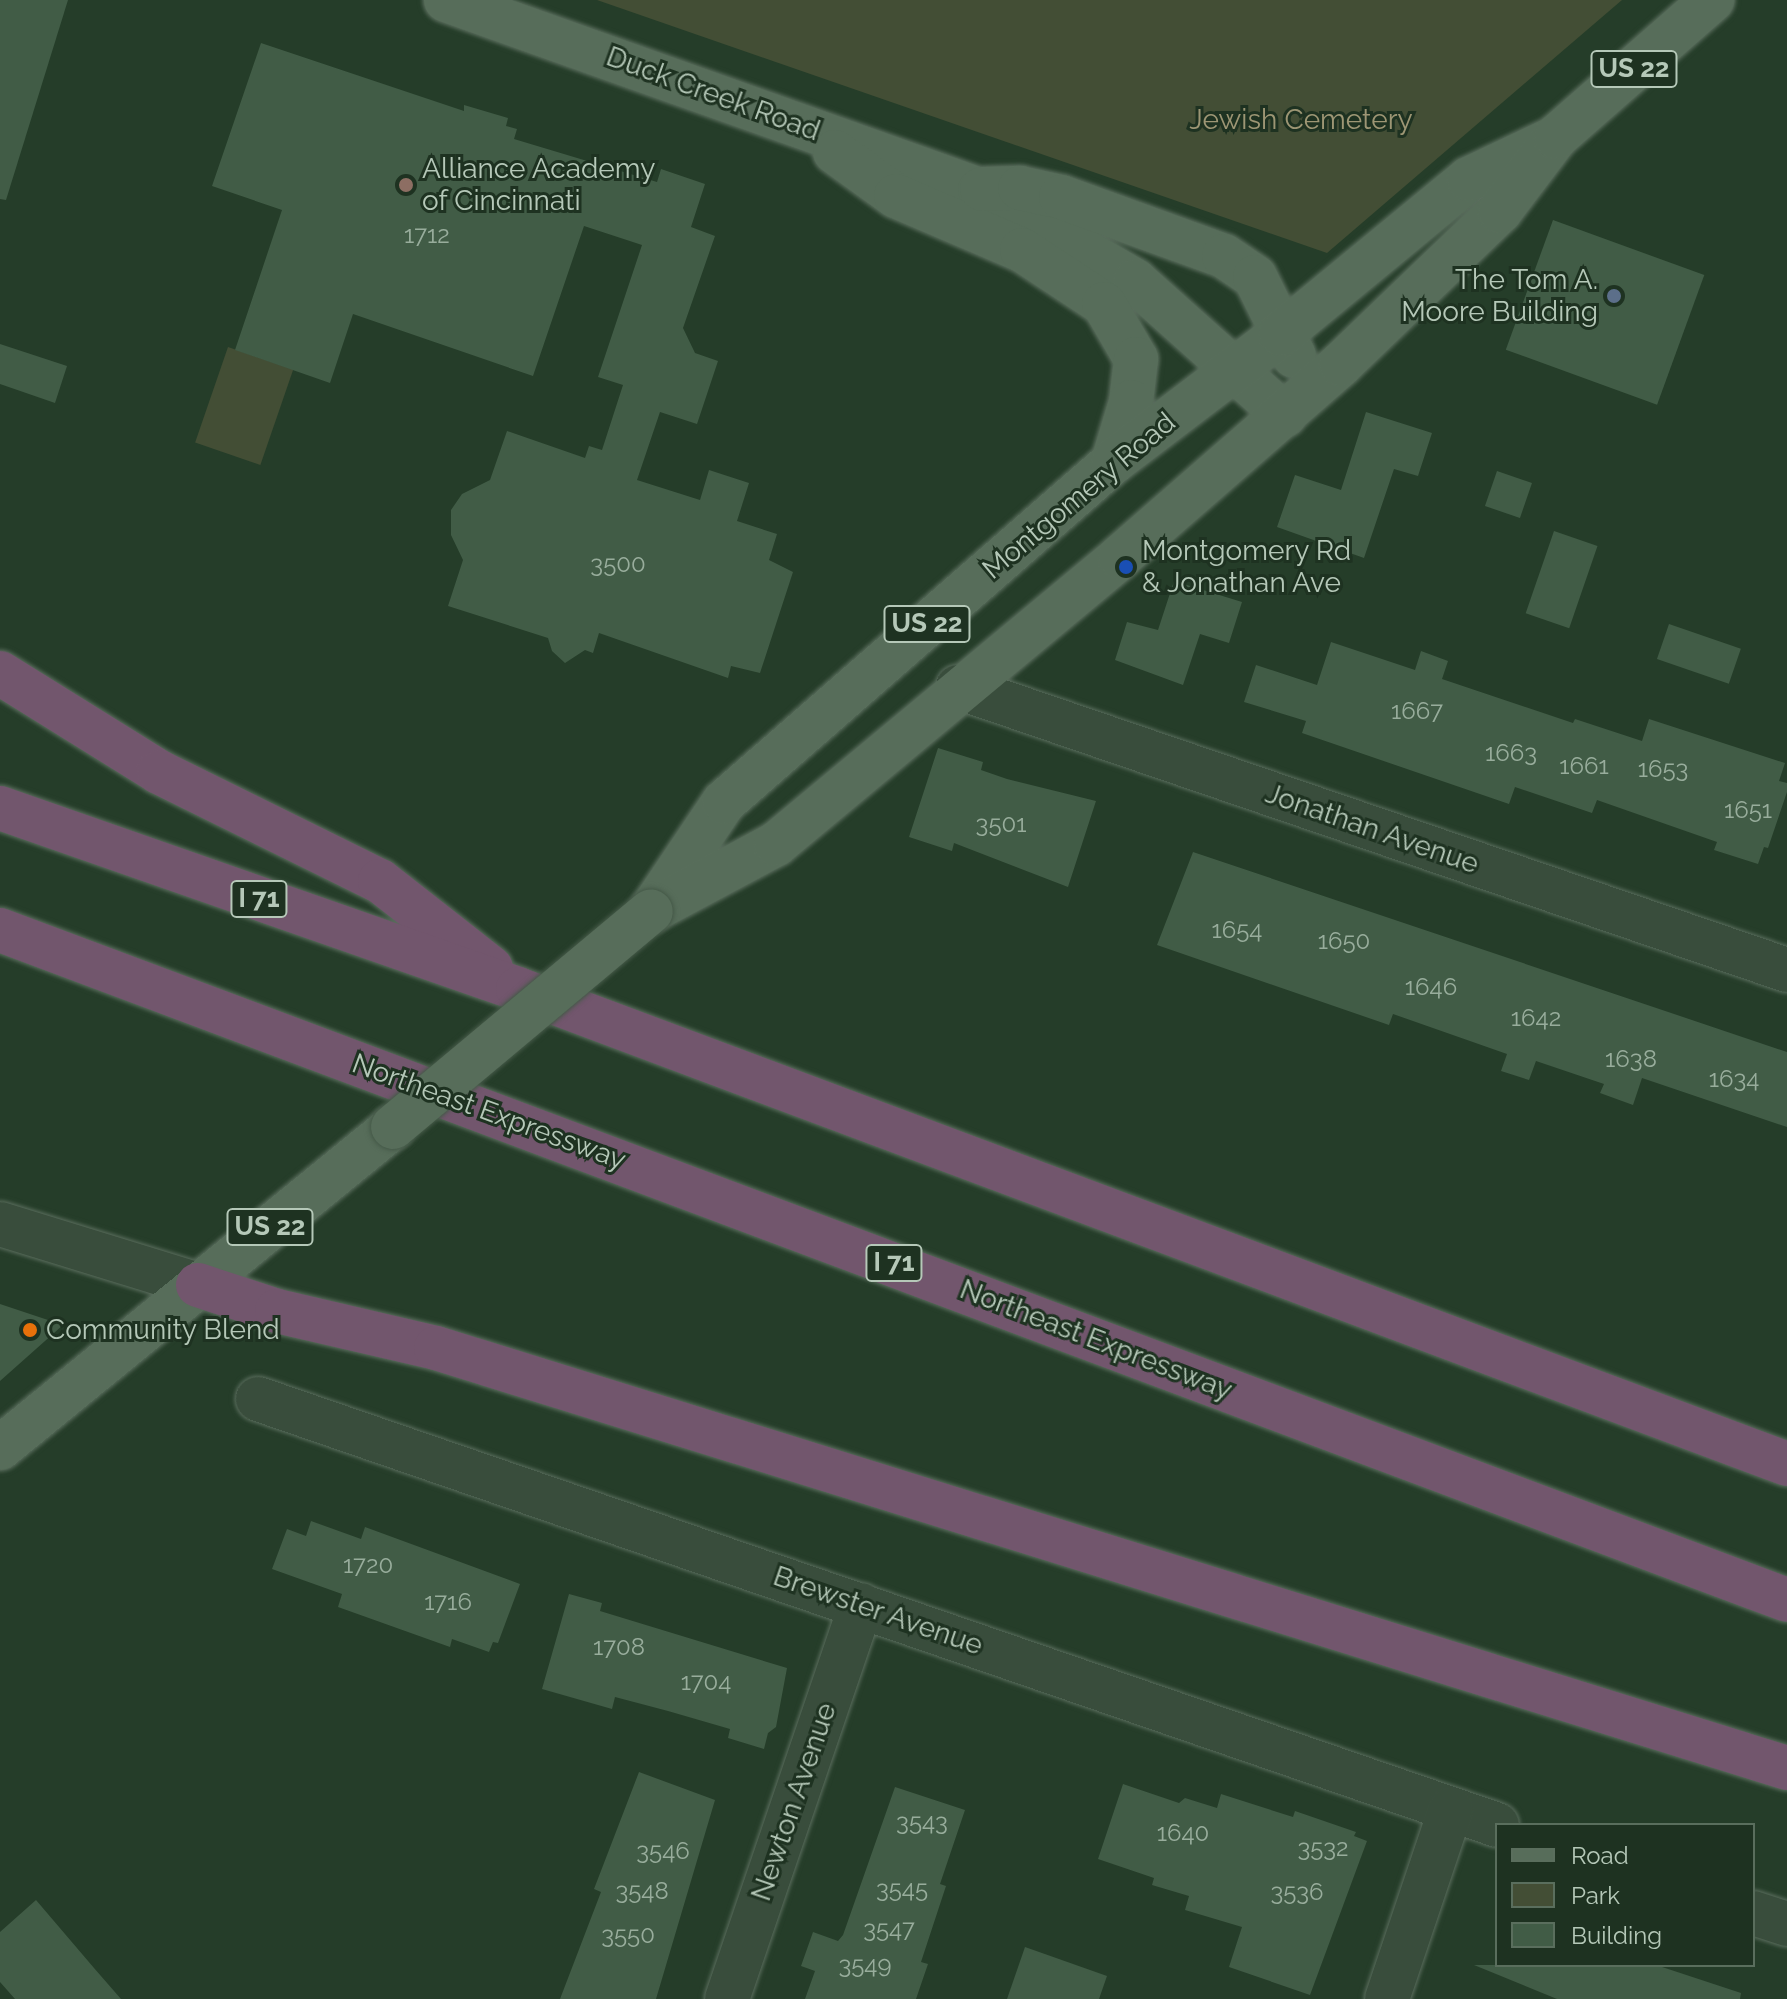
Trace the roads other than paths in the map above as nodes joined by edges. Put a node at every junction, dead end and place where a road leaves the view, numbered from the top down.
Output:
1 (446, 0) edge
2 (1712, 0) edge
3 (809, 129) junction
4 (1556, 137) junction
5 (980, 190) junction
6 (1281, 334) junction
7 (1236, 369) junction
8 (1298, 402) junction
9 (1113, 462) junction
10 (0, 673) edge
11 (958, 687) junction
12 (0, 808) edge
13 (651, 911) junction
14 (0, 930) edge
15 (1787, 970) edge
16 (518, 989) junction
17 (0, 1224) edge
18 (198, 1285) junction
19 (258, 1399) dead end
20 (0, 1448) edge
21 (1787, 1464) edge
22 (1787, 1600) edge
23 (861, 1605) junction
24 (1787, 1768) edge
25 (1451, 1809) junction
26 (1495, 1824) edge
27 (1755, 1914) edge
28 (1787, 1924) edge
29 (727, 1999) edge
30 (1387, 1999) edge

1 - 3 main road, Duck Creek Road
2 - 4 main road, Montgomery Road / US 22
3 - 5 main road, Duck Creek Road
3 - 9 main road
4 - 6 main road, Montgomery Road / US 22
4 - 8 main road, Montgomery Road / US 22
5 - 6 main road, Duck Creek Road
5 - 7 main road, Duck Creek Road
6 - 7 main road, Montgomery Road / US 22
6 - 8 main road, Duck Creek Road
7 - 8 main road, Duck Creek Road
7 - 9 main road, Montgomery Road / US 22
8 - 11 main road, Montgomery Road / US 22
9 - 13 main road, Montgomery Road / US 22
10 - 16 highway
11 - 13 main road, Montgomery Road / US 22
11 - 15 street, Jonathan Avenue
12 - 16 highway, I 71
13 - 18 main road, Montgomery Road / US 22, bridge
14 - 22 highway, Northeast Expressway / I 71
16 - 21 highway, I 71
17 - 18 street
18 - 20 main road, Montgomery Road / US 22
18 - 24 highway
19 - 23 street, Brewster Avenue
23 - 25 street, Brewster Avenue
23 - 29 street, Newton Avenue
25 - 26 street, Brewster Avenue
25 - 30 street
27 - 28 street

